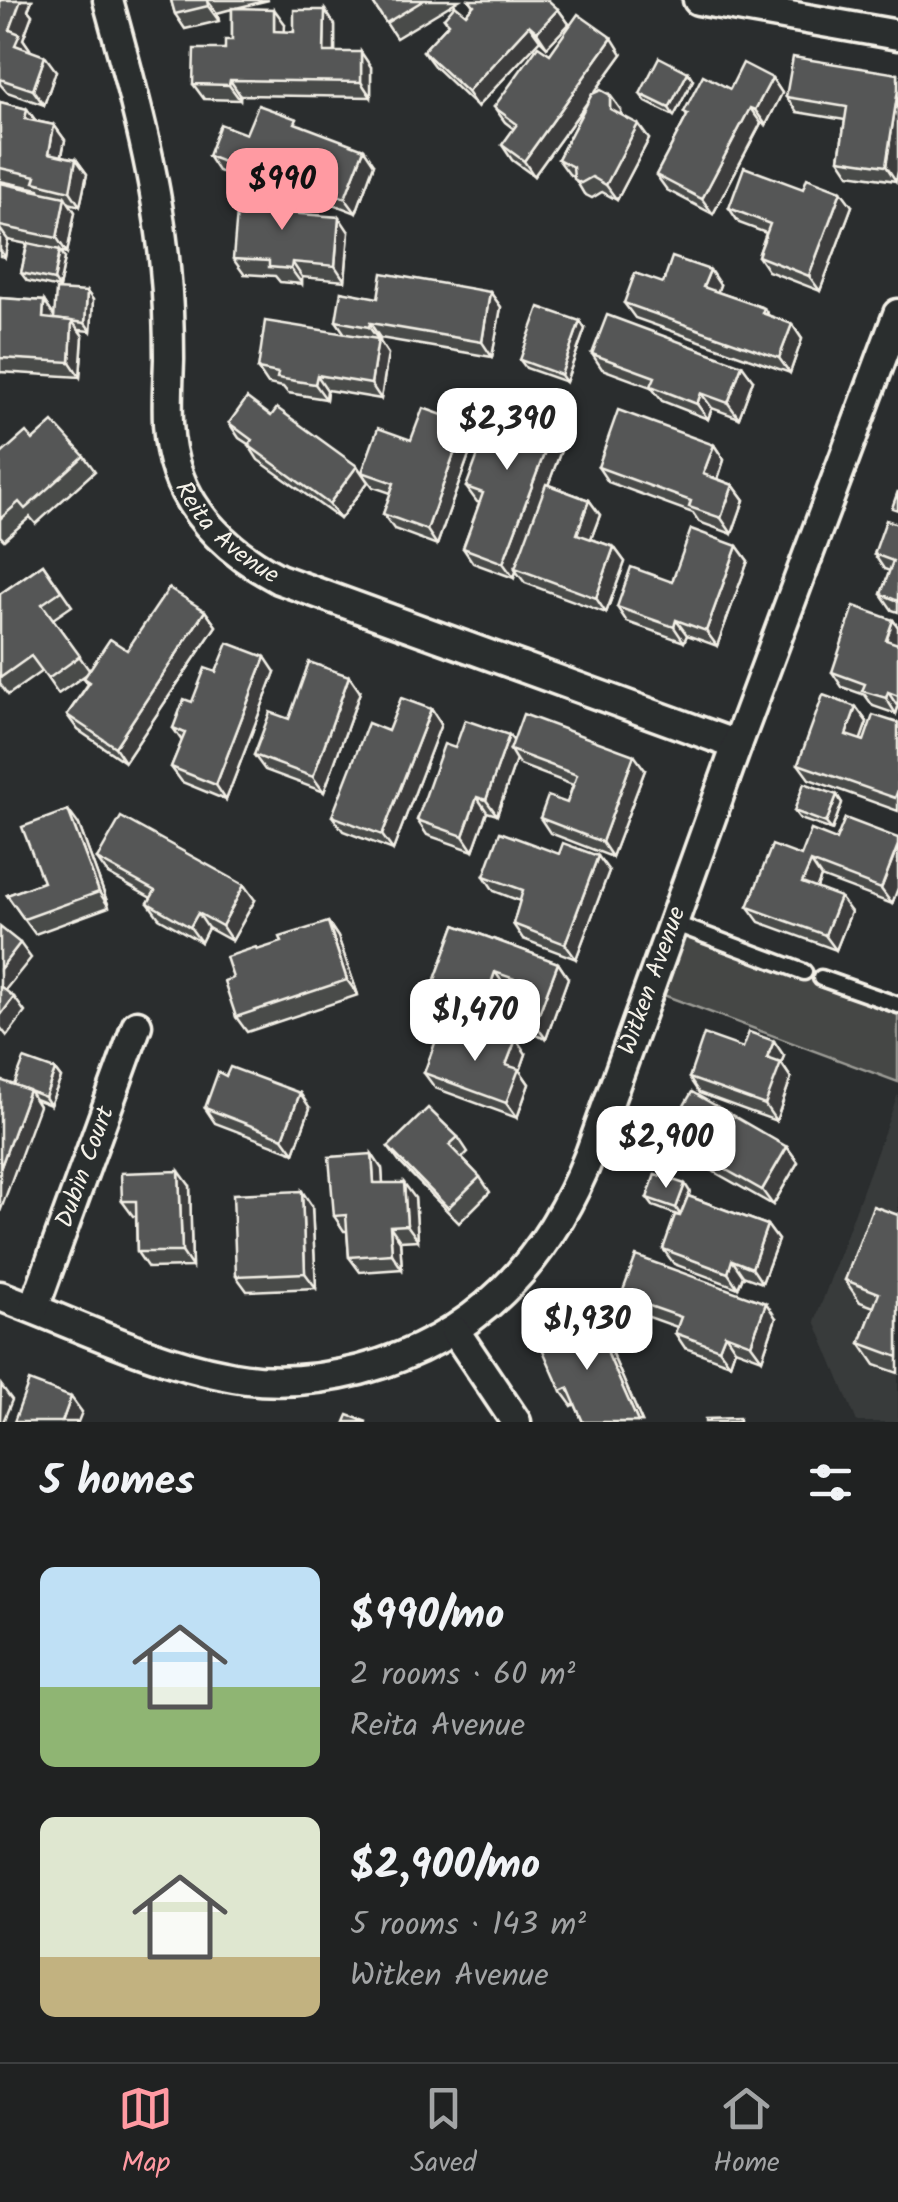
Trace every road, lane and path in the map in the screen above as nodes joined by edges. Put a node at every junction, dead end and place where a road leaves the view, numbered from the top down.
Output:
1 (108, 0) edge
2 (698, 0) edge
3 (898, 35) edge
4 (898, 314) edge
5 (737, 745) junction
6 (673, 923) junction
7 (804, 972) dead end
8 (821, 978) dead end
9 (898, 1005) edge
10 (138, 1025) dead end
11 (0, 1296) edge
12 (34, 1308) junction
13 (455, 1331) junction
14 (516, 1422) edge

1 - 5 street, Reita Avenue
2 - 3 street
4 - 5 street, Witken Avenue
5 - 6 street, Witken Avenue
6 - 7 lane
6 - 13 street, Witken Avenue
8 - 9 lane
10 - 12 street, Dubin Court
11 - 12 street, Witken Avenue
12 - 13 street, Witken Avenue
13 - 14 street

